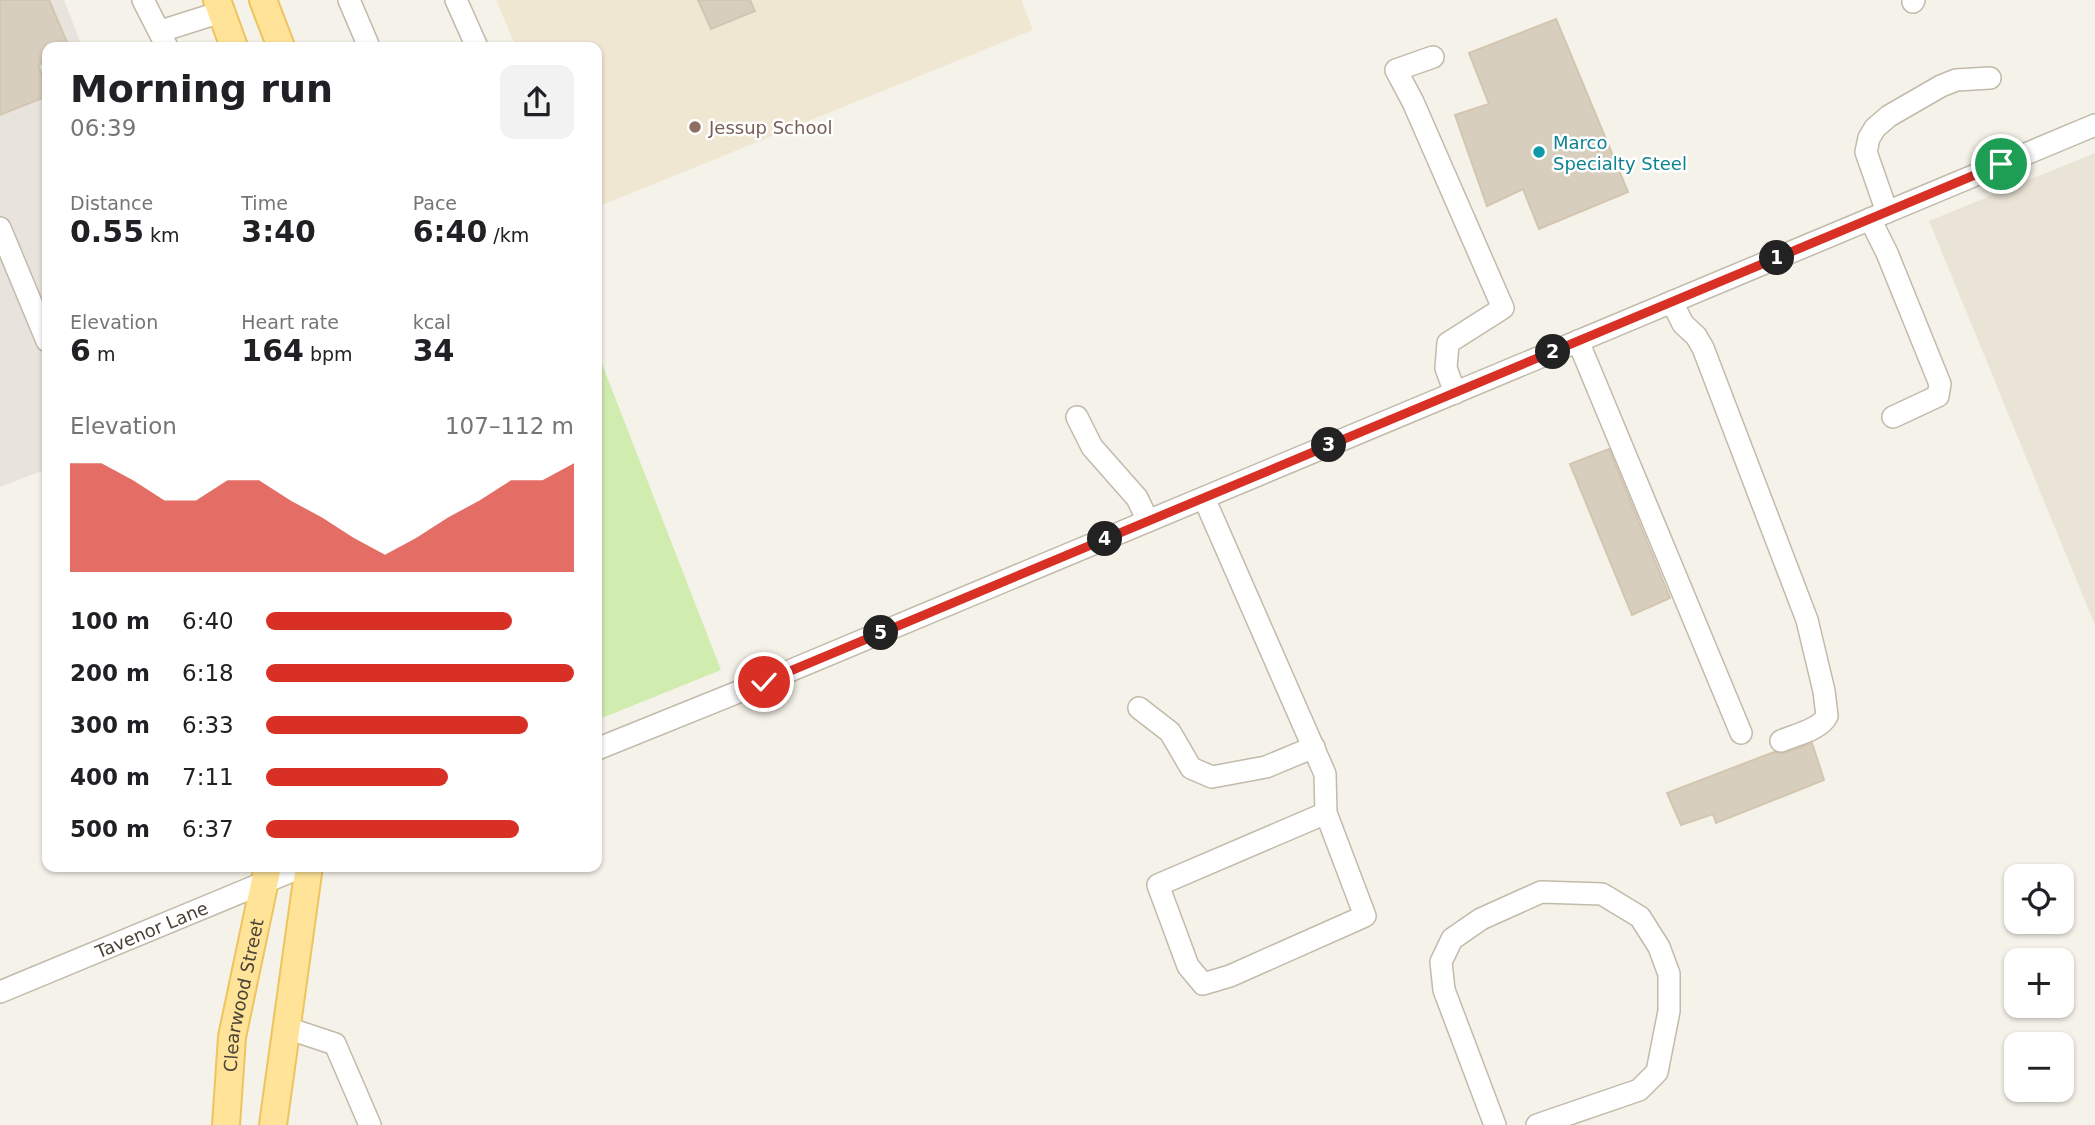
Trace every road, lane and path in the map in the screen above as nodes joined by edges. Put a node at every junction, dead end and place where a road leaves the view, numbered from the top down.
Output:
1 (143, 0) edge
2 (263, 0) edge
3 (349, 0) edge
4 (456, 0) edge
5 (219, 6) edge
6 (164, 39) edge
7 (232, 42) edge
8 (279, 42) edge
9 (367, 42) edge
10 (475, 42) edge
11 (1433, 57) dead end
12 (1990, 78) dead end
13 (2095, 125) edge
14 (1879, 215) junction
15 (0, 228) edge
16 (1672, 302) junction
17 (42, 329) edge
18 (1578, 341) junction
19 (1455, 393) junction
20 (1077, 417) dead end
21 (1893, 417) dead end
22 (1204, 498) junction
23 (1148, 521) junction
24 (1139, 708) dead end
25 (1741, 733) dead end
26 (1781, 741) dead end
27 (602, 747) edge
28 (1314, 747) junction
29 (1326, 813) junction
30 (306, 872) edge
31 (267, 875) edge
32 (0, 992) edge
33 (287, 1028) junction
34 (226, 1125) edge
35 (273, 1125) edge
36 (370, 1125) edge
37 (1496, 1125) edge
38 (1537, 1125) edge

1 - 6 street
2 - 8 main road
3 - 9 street
4 - 10 street
5 - 6 street
5 - 7 main road
11 - 19 street
12 - 14 street
13 - 14 street
14 - 16 street
14 - 21 street
15 - 17 street
16 - 18 street
16 - 26 street
18 - 19 street
18 - 25 street
19 - 22 street
20 - 23 street
22 - 23 street
22 - 28 street
23 - 27 street
24 - 28 street
28 - 29 street
29 - 29 street
30 - 33 main road
31 - 32 street, Tavenor Lane
31 - 34 main road, Clearwood Street
33 - 35 main road
33 - 36 street
37 - 38 street

